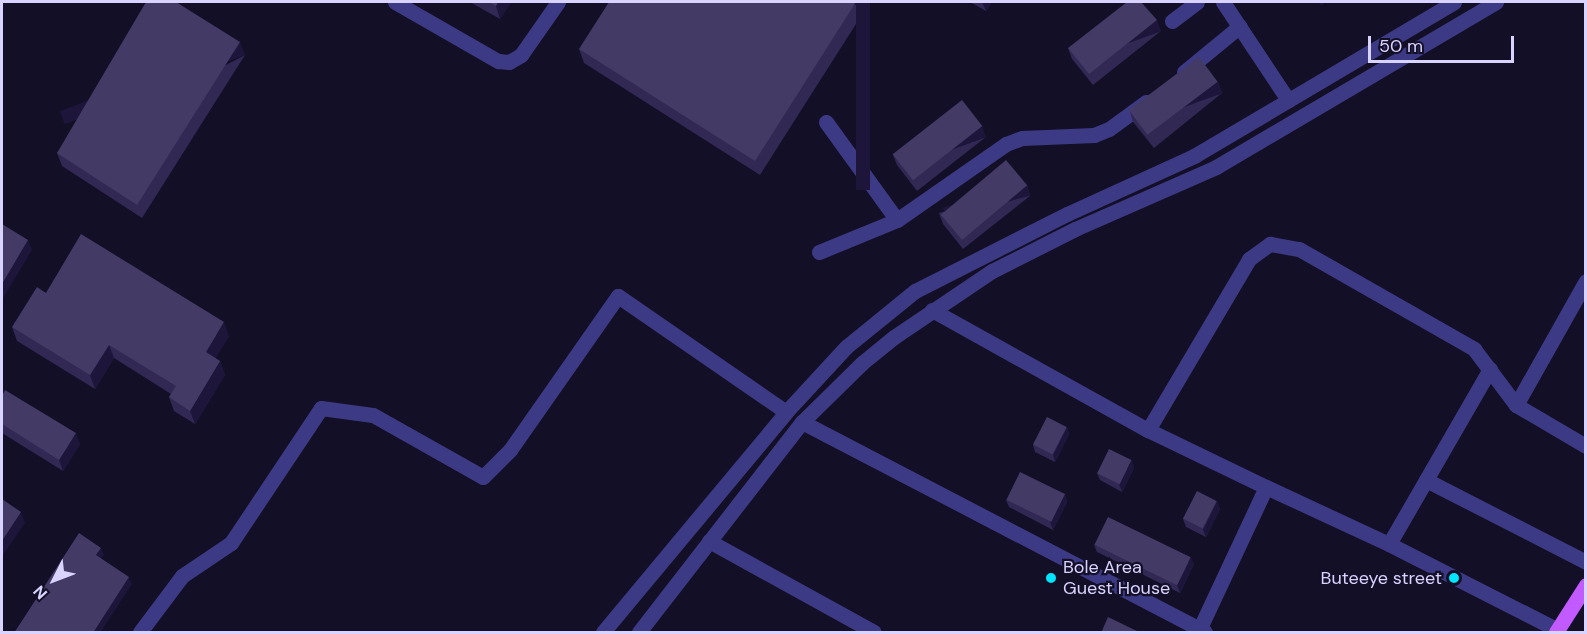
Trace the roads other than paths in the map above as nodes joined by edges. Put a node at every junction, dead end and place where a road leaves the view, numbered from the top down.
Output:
1 (395, 2) edge
2 (558, 2) edge
3 (1197, 2) edge
4 (1222, 2) edge
5 (1454, 2) edge
6 (1496, 2) edge
7 (1172, 21) dead end
8 (1240, 26) junction
9 (1288, 99) junction
10 (826, 122) dead end
11 (897, 220) junction
12 (819, 252) dead end
13 (1586, 281) edge
14 (932, 310) junction
15 (1490, 369) junction
16 (1516, 405) junction
17 (786, 412) junction
18 (802, 422) junction
19 (1148, 430) junction
20 (1586, 446) edge
21 (1426, 480) junction
22 (1266, 487) junction
23 (709, 541) junction
24 (1389, 544) junction
25 (1586, 562) edge
26 (1586, 585) edge
27 (1557, 631) edge
28 (1201, 632) edge
29 (140, 633) edge
30 (603, 633) edge
31 (639, 633) edge
32 (874, 633) edge

1 - 2 street
3 - 7 street
4 - 8 street
5 - 9 street
6 - 14 street
8 - 9 street
8 - 11 street
9 - 17 street
10 - 11 street
11 - 12 street
13 - 16 street
14 - 18 street
14 - 19 street
15 - 16 street
15 - 19 street
15 - 21 street
16 - 20 street
17 - 29 street
17 - 30 street
18 - 23 street
18 - 28 street
19 - 22 street
21 - 24 street
21 - 25 street
22 - 24 street
22 - 28 street
23 - 31 street
23 - 32 street
24 - 27 street
26 - 27 main road

